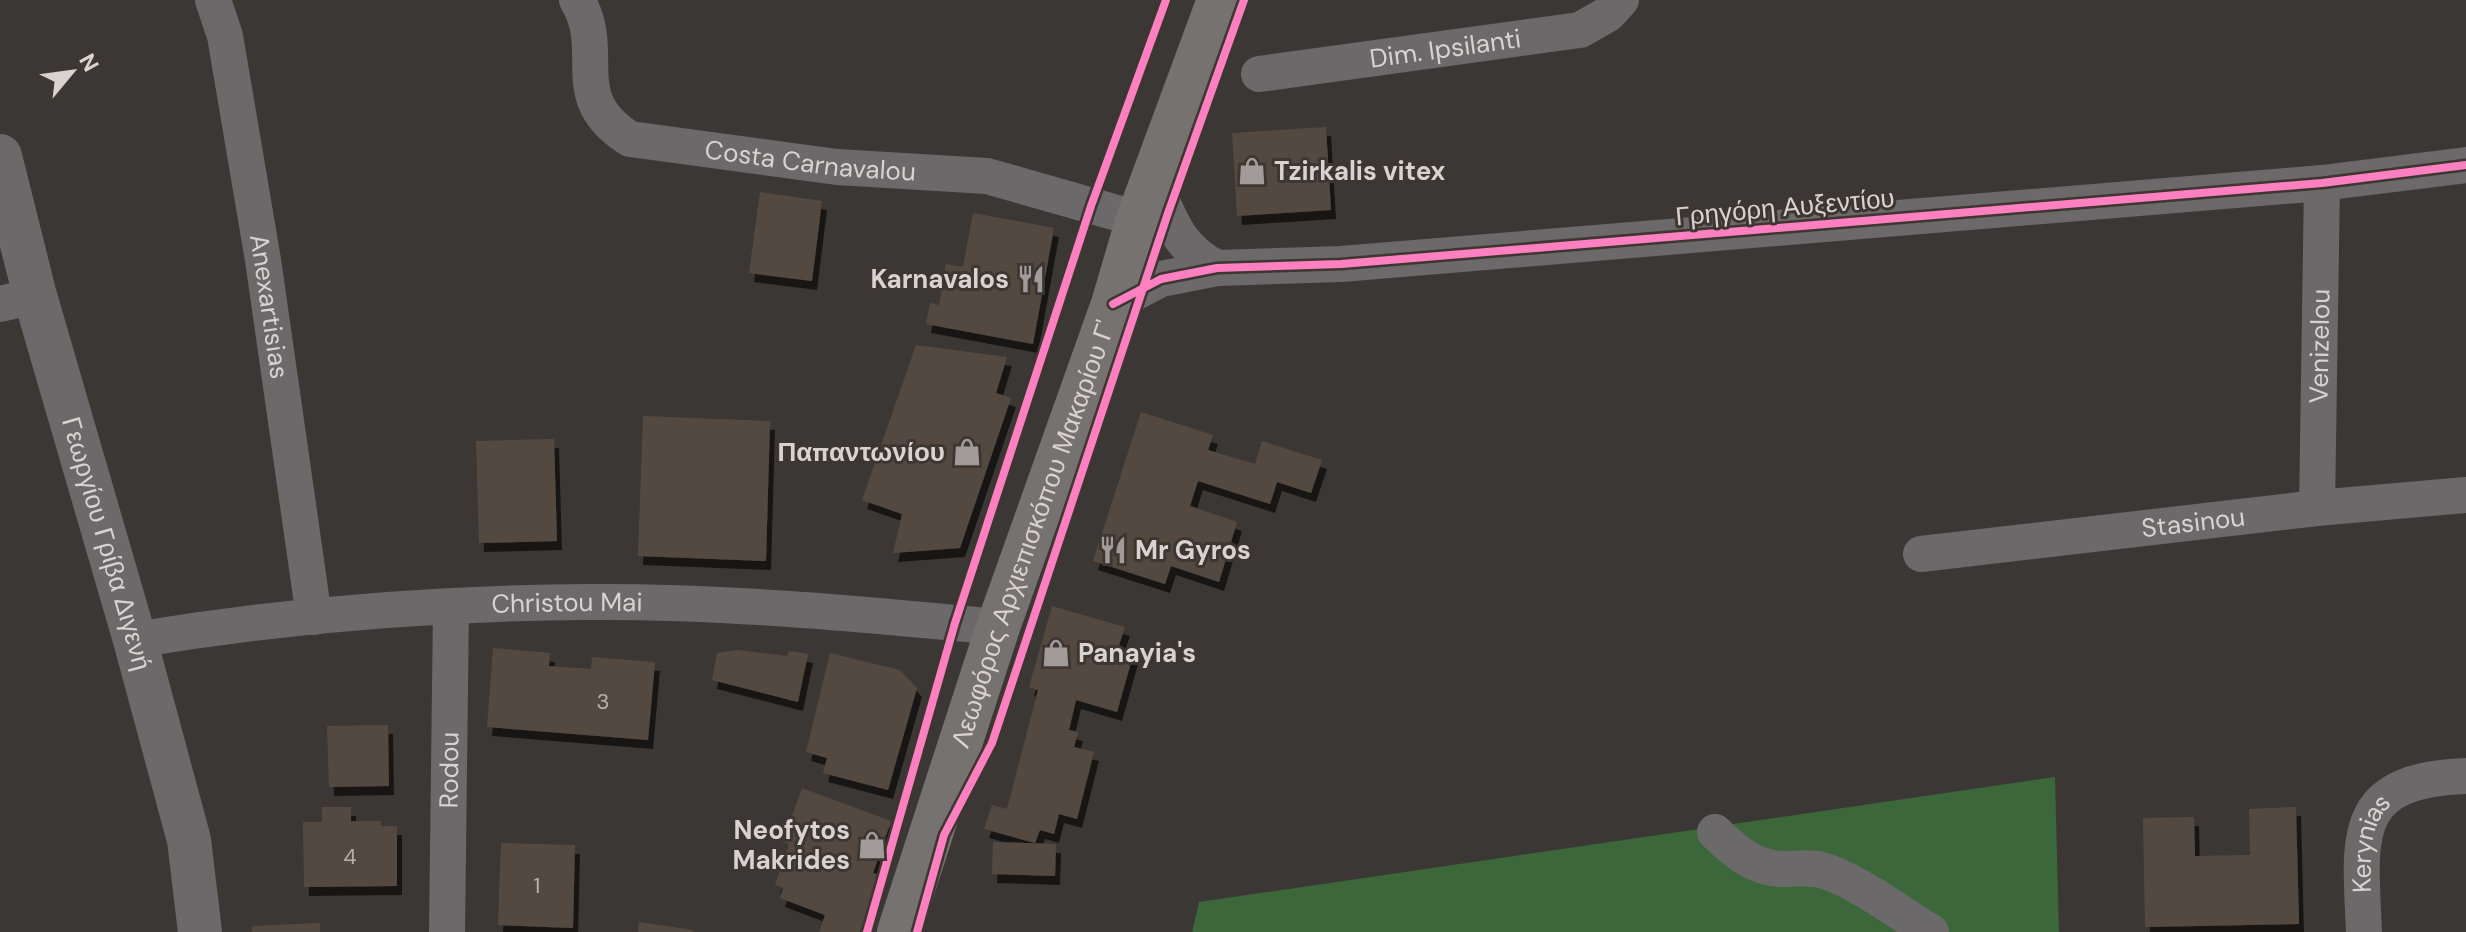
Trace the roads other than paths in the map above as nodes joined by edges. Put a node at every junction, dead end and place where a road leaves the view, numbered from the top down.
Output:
1 (213, 0) edge
2 (1219, 0) edge
3 (1621, 0) edge
4 (578, 2) edge
5 (1259, 74) dead end
6 (0, 156) edge
7 (2466, 165) edge
8 (2322, 183) junction
9 (1146, 201) junction
10 (1217, 268) junction
11 (18, 300) edge
12 (1113, 304) junction
13 (2466, 495) edge
14 (2317, 508) junction
15 (1921, 554) dead end
16 (451, 607) junction
17 (314, 617) junction
18 (998, 627) junction
19 (135, 640) junction
20 (2466, 776) edge
21 (1715, 832) dead end
22 (200, 932) edge
23 (447, 932) edge
24 (899, 932) edge
25 (1931, 932) edge
26 (2364, 932) edge

1 - 17 street, Anexartisias
2 - 9 main road, Λεωφόρος Αρχιεπισκόπου Μακαρίου Γ'
3 - 5 street, Dim. Ipsilanti
4 - 9 street, Costa Carnavalou
6 - 11 street, Γεωργίου Γρίβα Διγενή
7 - 8 street, Γρηγόρη Αυξεντίου
8 - 10 street, Γρηγόρη Αυξεντίου
8 - 14 street, Venizelou
9 - 10 street
9 - 12 main road, Λεωφόρος Αρχιεπισκόπου Μακαρίου Γ'
10 - 12 street, Γρηγόρη Αυξεντίου
11 - 19 street, Γεωργίου Γρίβα Διγενή
12 - 18 main road, Λεωφόρος Αρχιεπισκόπου Μακαρίου Γ'
13 - 14 street, Stasinou
14 - 15 street, Stasinou
16 - 17 street, Christou Mai
16 - 18 street, Christou Mai
16 - 23 street, Rodou
17 - 19 street, Christou Mai
18 - 24 main road, Λεωφόρος Αρχιεπισκόπου Μακαρίου Γ'
19 - 22 street, Γεωργίου Γρίβα Διγενή
20 - 26 street, Kerynias
21 - 25 street

